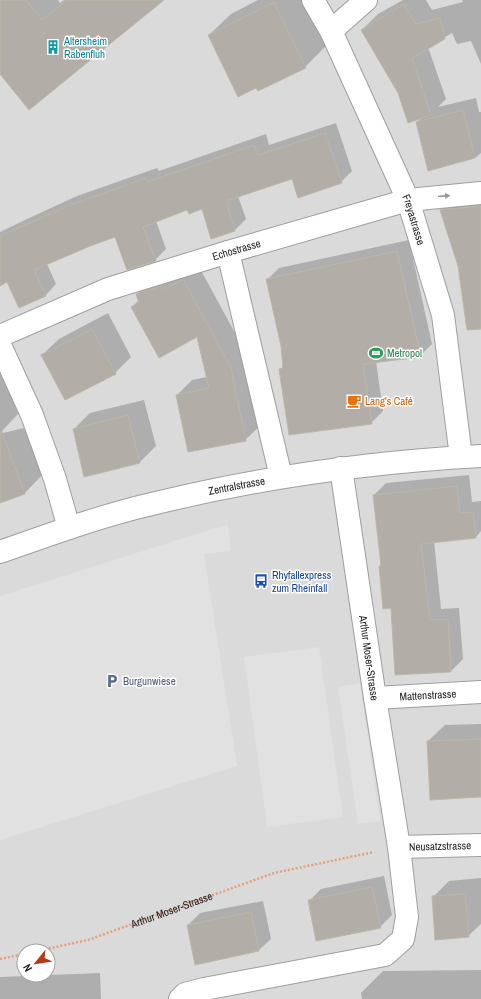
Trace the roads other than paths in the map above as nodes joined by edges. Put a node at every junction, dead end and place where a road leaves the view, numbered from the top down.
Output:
1 (313, 0) edge
2 (366, 0) edge
3 (331, 31) junction
4 (481, 193) edge
5 (408, 200) junction
6 (228, 252) junction
7 (0, 336) edge
8 (0, 345) edge
9 (471, 456) edge
10 (341, 468) junction
11 (281, 477) junction
12 (69, 528) junction
13 (0, 552) edge
14 (481, 692) edge
15 (375, 698) junction
16 (481, 845) edge
17 (400, 847) junction
18 (180, 999) edge

1 - 3 street, Freyastrasse
2 - 3 street
3 - 5 street, Freyastrasse
5 -> 4 street, Echostrasse
5 - 6 street, Echostrasse
5 - 9 street, Freyastrasse
6 - 7 street, Echostrasse
6 - 11 street
8 - 12 street
9 - 10 street, Zentralstrasse
10 - 11 street, Zentralstrasse
10 - 15 street, Arthur Moser-Strasse
11 - 12 street, Zentralstrasse
12 - 13 street, Zentralstrasse
14 - 15 street, Mattenstrasse
15 - 17 street, Arthur Moser-Strasse
16 - 17 street, Neusatzstrasse
17 - 18 street, Arthur Moser-Strasse

